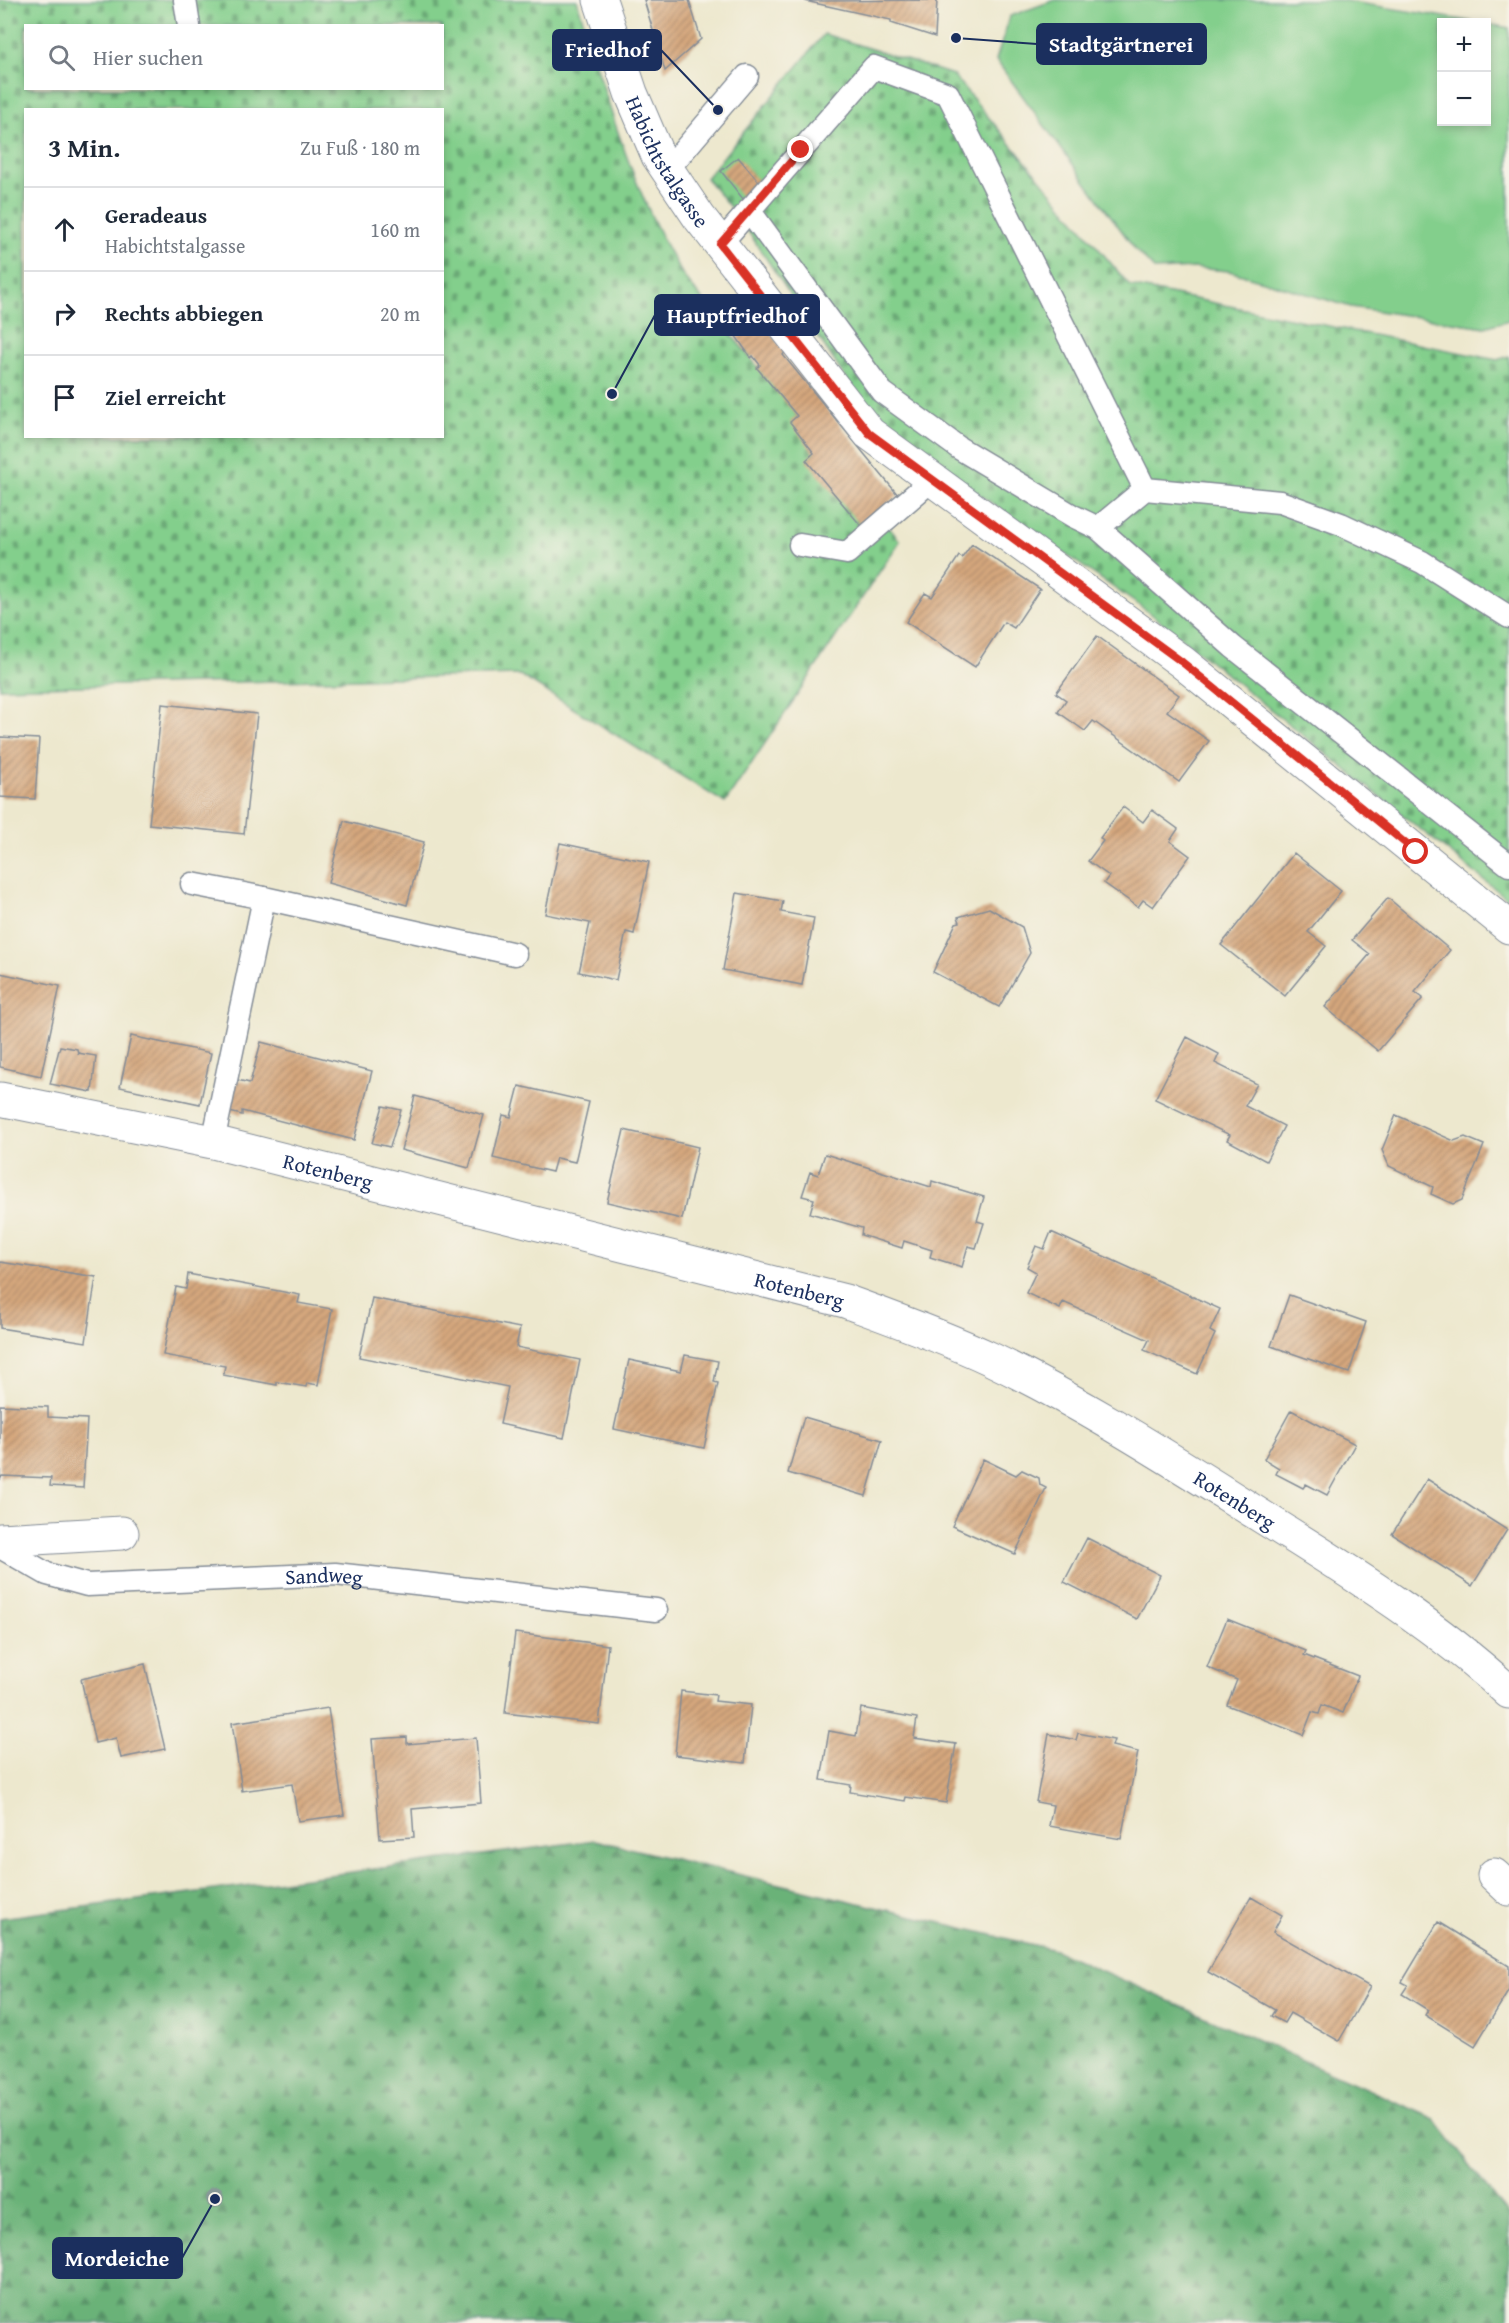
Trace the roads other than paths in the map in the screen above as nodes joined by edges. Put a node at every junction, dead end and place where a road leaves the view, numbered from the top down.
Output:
1 (185, 0) edge
2 (600, 0) edge
3 (189, 24) edge
4 (747, 76) dead end
5 (667, 170) junction
6 (749, 210) junction
7 (720, 244) junction
8 (933, 479) junction
9 (1145, 489) junction
10 (1098, 528) junction
11 (800, 545) dead end
12 (1509, 617) edge
13 (1509, 865) edge
14 (192, 884) dead end
15 (264, 898) junction
16 (1509, 927) edge
17 (515, 954) dead end
18 (0, 1099) edge
19 (213, 1142) junction
20 (122, 1533) dead end
21 (0, 1540) edge
22 (0, 1547) edge
23 (656, 1610) dead end
24 (1509, 1692) edge

1 - 3 lane
2 - 5 street, Habichtstalgasse
4 - 5 lane
5 - 7 street, Habichtstalgasse
6 - 7 lane
6 - 9 lane
6 - 10 lane
7 - 8 street, Habichtstalgasse
8 - 11 lane
8 - 16 street, Habichtstalgasse
9 - 10 lane
9 - 12 lane
10 - 13 lane
14 - 15 lane
15 - 17 lane
15 - 19 lane
18 - 19 street, Rotenberg
19 - 24 street, Rotenberg
20 - 21 street
22 - 23 lane, Sandweg

